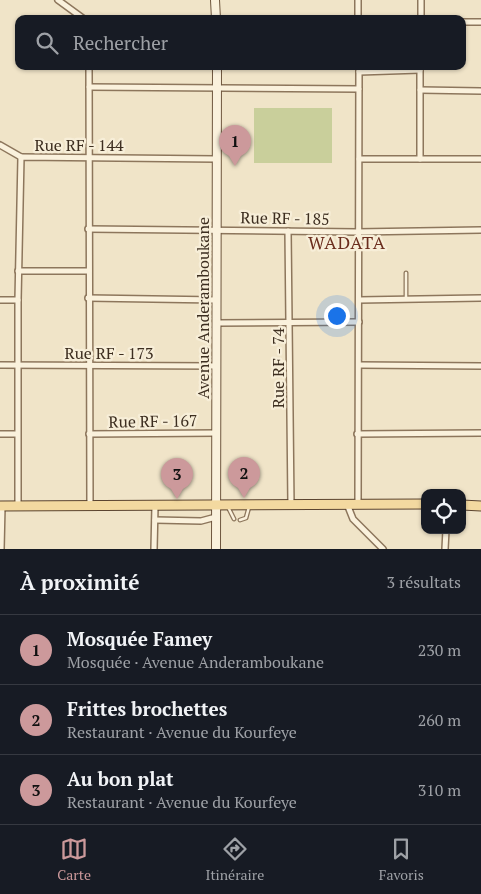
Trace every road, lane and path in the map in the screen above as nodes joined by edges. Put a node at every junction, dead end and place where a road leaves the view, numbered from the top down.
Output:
1 (58, 0) edge
2 (215, 0) edge
3 (358, 0) edge
4 (421, 0) edge
5 (79, 15) edge
6 (216, 15) edge
7 (358, 15) edge
8 (421, 15) edge
9 (466, 22) edge
10 (481, 22) edge
11 (89, 70) edge
12 (217, 70) edge
13 (359, 70) edge
14 (420, 70) edge
15 (89, 87) junction
16 (217, 89) junction
17 (359, 89) junction
18 (420, 90) junction
19 (481, 91) edge
20 (0, 145) edge
21 (21, 157) junction
22 (89, 157) junction
23 (481, 158) edge
24 (216, 159) junction
25 (359, 159) junction
26 (420, 159) junction
27 (88, 229) junction
28 (217, 230) junction
29 (288, 230) junction
30 (481, 230) edge
31 (357, 232) junction
32 (18, 270) junction
33 (89, 270) junction
34 (406, 274) dead end
35 (88, 298) junction
36 (481, 298) edge
37 (406, 299) junction
38 (0, 300) edge
39 (18, 300) junction
40 (217, 300) junction
41 (359, 300) junction
42 (358, 322) junction
43 (217, 323) junction
44 (290, 323) junction
45 (0, 365) edge
46 (18, 365) junction
47 (358, 365) junction
48 (89, 366) junction
49 (217, 366) junction
50 (481, 366) edge
51 (217, 433) junction
52 (481, 433) edge
53 (0, 434) edge
54 (17, 434) junction
55 (89, 434) junction
56 (358, 434) junction
57 (347, 504) junction
58 (358, 504) junction
59 (421, 504) edge
60 (466, 505) edge
61 (1, 506) edge
62 (18, 506) junction
63 (90, 506) junction
64 (155, 506) junction
65 (216, 506) junction
66 (228, 506) junction
67 (250, 506) junction
68 (291, 506) junction
69 (481, 506) edge
70 (216, 517) junction
71 (234, 519) dead end
72 (155, 520) junction
73 (240, 520) dead end
74 (446, 534) edge
75 (2, 549) edge
76 (154, 549) edge
77 (216, 549) edge
78 (383, 549) edge
79 (445, 549) edge

1 - 5 street
2 - 6 street
3 - 7 street
4 - 8 street
9 - 10 street
11 - 15 street
12 - 16 street, Avenue Anderamboukane
13 - 17 street
14 - 18 street
15 - 16 street
15 - 22 street
16 - 17 street
16 - 24 street, Avenue Anderamboukane
17 - 25 street
18 - 19 street
18 - 26 street
20 - 21 street
21 - 22 street, Rue RF - 144
21 - 32 street, Rue RF - 144
22 - 24 street, Rue RF - 144
22 - 27 street
23 - 26 street
24 - 28 street, Avenue Anderamboukane
25 - 26 street
25 - 31 street
27 - 28 street, Rue RF - 185
27 - 33 street
28 - 29 street, Rue RF - 185
28 - 40 street, Avenue Anderamboukane
29 - 31 street, Rue RF - 185
29 - 44 street, Rue RF - 74
30 - 31 street, Rue RF - 185
31 - 41 street
32 - 33 street
32 - 39 street, Rue RF - 144
33 - 35 street
34 - 37 lane
35 - 40 street
35 - 48 street
36 - 37 street
37 - 41 street
38 - 39 street
39 - 46 street, Rue RF - 144
40 - 43 street, Avenue Anderamboukane
41 - 42 street
42 - 44 street
42 - 47 street
43 - 44 street
43 - 49 street, Avenue Anderamboukane
44 - 68 street, Rue RF - 74
45 - 46 street, Rue RF - 173
46 - 48 street, Rue RF - 173
46 - 54 street, Rue RF - 144
47 - 50 street
47 - 56 street
48 - 49 street, Rue RF - 173
48 - 55 street
49 - 51 street, Avenue Anderamboukane
51 - 55 street, Rue RF - 167
51 - 65 street, Avenue Anderamboukane
52 - 56 street
53 - 54 street
54 - 62 street, Rue RF - 144
55 - 63 street
56 - 58 street
57 - 58 main road
57 - 68 main road
57 - 78 street
58 - 59 main road
60 - 69 main road
61 - 62 main road
61 - 75 street
62 - 63 main road
63 - 64 main road
64 - 65 main road
64 - 72 street
65 - 66 main road
65 - 70 street, Avenue Anderamboukane
66 - 67 main road
66 - 71 lane
67 - 68 main road
67 - 73 lane
70 - 72 street
70 - 77 street, Avenue Anderamboukane
72 - 76 street
74 - 79 street

